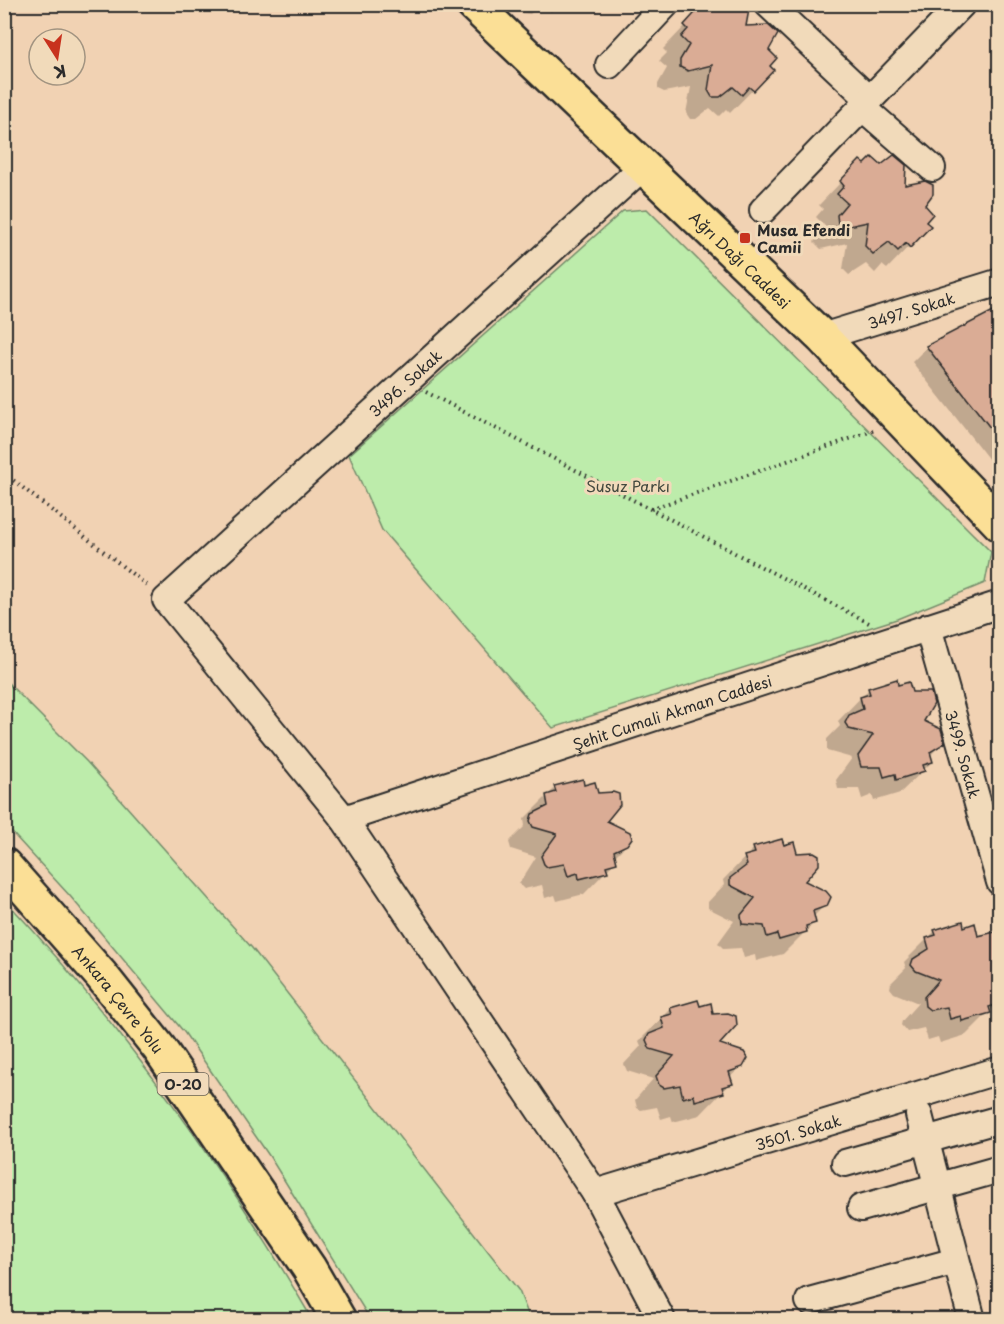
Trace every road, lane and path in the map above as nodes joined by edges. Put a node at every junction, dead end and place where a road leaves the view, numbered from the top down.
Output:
1 (473, 4) edge
2 (666, 4) edge
3 (768, 4) edge
4 (962, 4) edge
5 (609, 65) dead end
6 (866, 104) junction
7 (645, 165) junction
8 (932, 168) dead end
9 (763, 210) dead end
10 (999, 282) edge
11 (822, 337) junction
12 (406, 382) junction
13 (901, 420) junction
14 (4, 472) edge
15 (651, 509) junction
16 (999, 524) edge
17 (166, 600) junction
18 (999, 604) edge
19 (928, 627) junction
20 (896, 638) junction
21 (344, 819) junction
22 (4, 865) edge
23 (999, 882) edge
24 (999, 1070) edge
25 (919, 1115) dead end
26 (999, 1119) edge
27 (926, 1140) junction
28 (845, 1163) dead end
29 (999, 1169) edge
30 (937, 1187) junction
31 (596, 1193) junction
32 (861, 1208) dead end
33 (956, 1261) junction
34 (809, 1301) dead end
35 (339, 1320) edge
36 (662, 1320) edge
37 (972, 1320) edge

1 - 7 main road, Ağrı Dağı Caddesi
2 - 5 street
3 - 6 street
4 - 6 street
6 - 8 street
6 - 9 street
7 - 11 main road, Ağrı Dağı Caddesi
7 - 12 street, 3496. Sokak
10 - 11 street, 3497. Sokak
11 - 13 main road, Ağrı Dağı Caddesi
12 - 15 path
12 - 17 street, 3496. Sokak
13 - 15 path
13 - 16 main road, Ağrı Dağı Caddesi
14 - 17 path
15 - 20 path
17 - 21 street
18 - 19 street, Şehit Cumali Akman Caddesi
19 - 20 street, Şehit Cumali Akman Caddesi
19 - 23 street, 3499. Sokak
20 - 21 street, Şehit Cumali Akman Caddesi
21 - 31 street
22 - 35 main road, Ankara Çevre Yolu / O-20
24 - 31 street, 3501. Sokak
25 - 27 street
26 - 27 street
27 - 28 street
27 - 30 street
29 - 30 street
30 - 32 street
30 - 33 street
31 - 36 street
33 - 34 street
33 - 37 street

